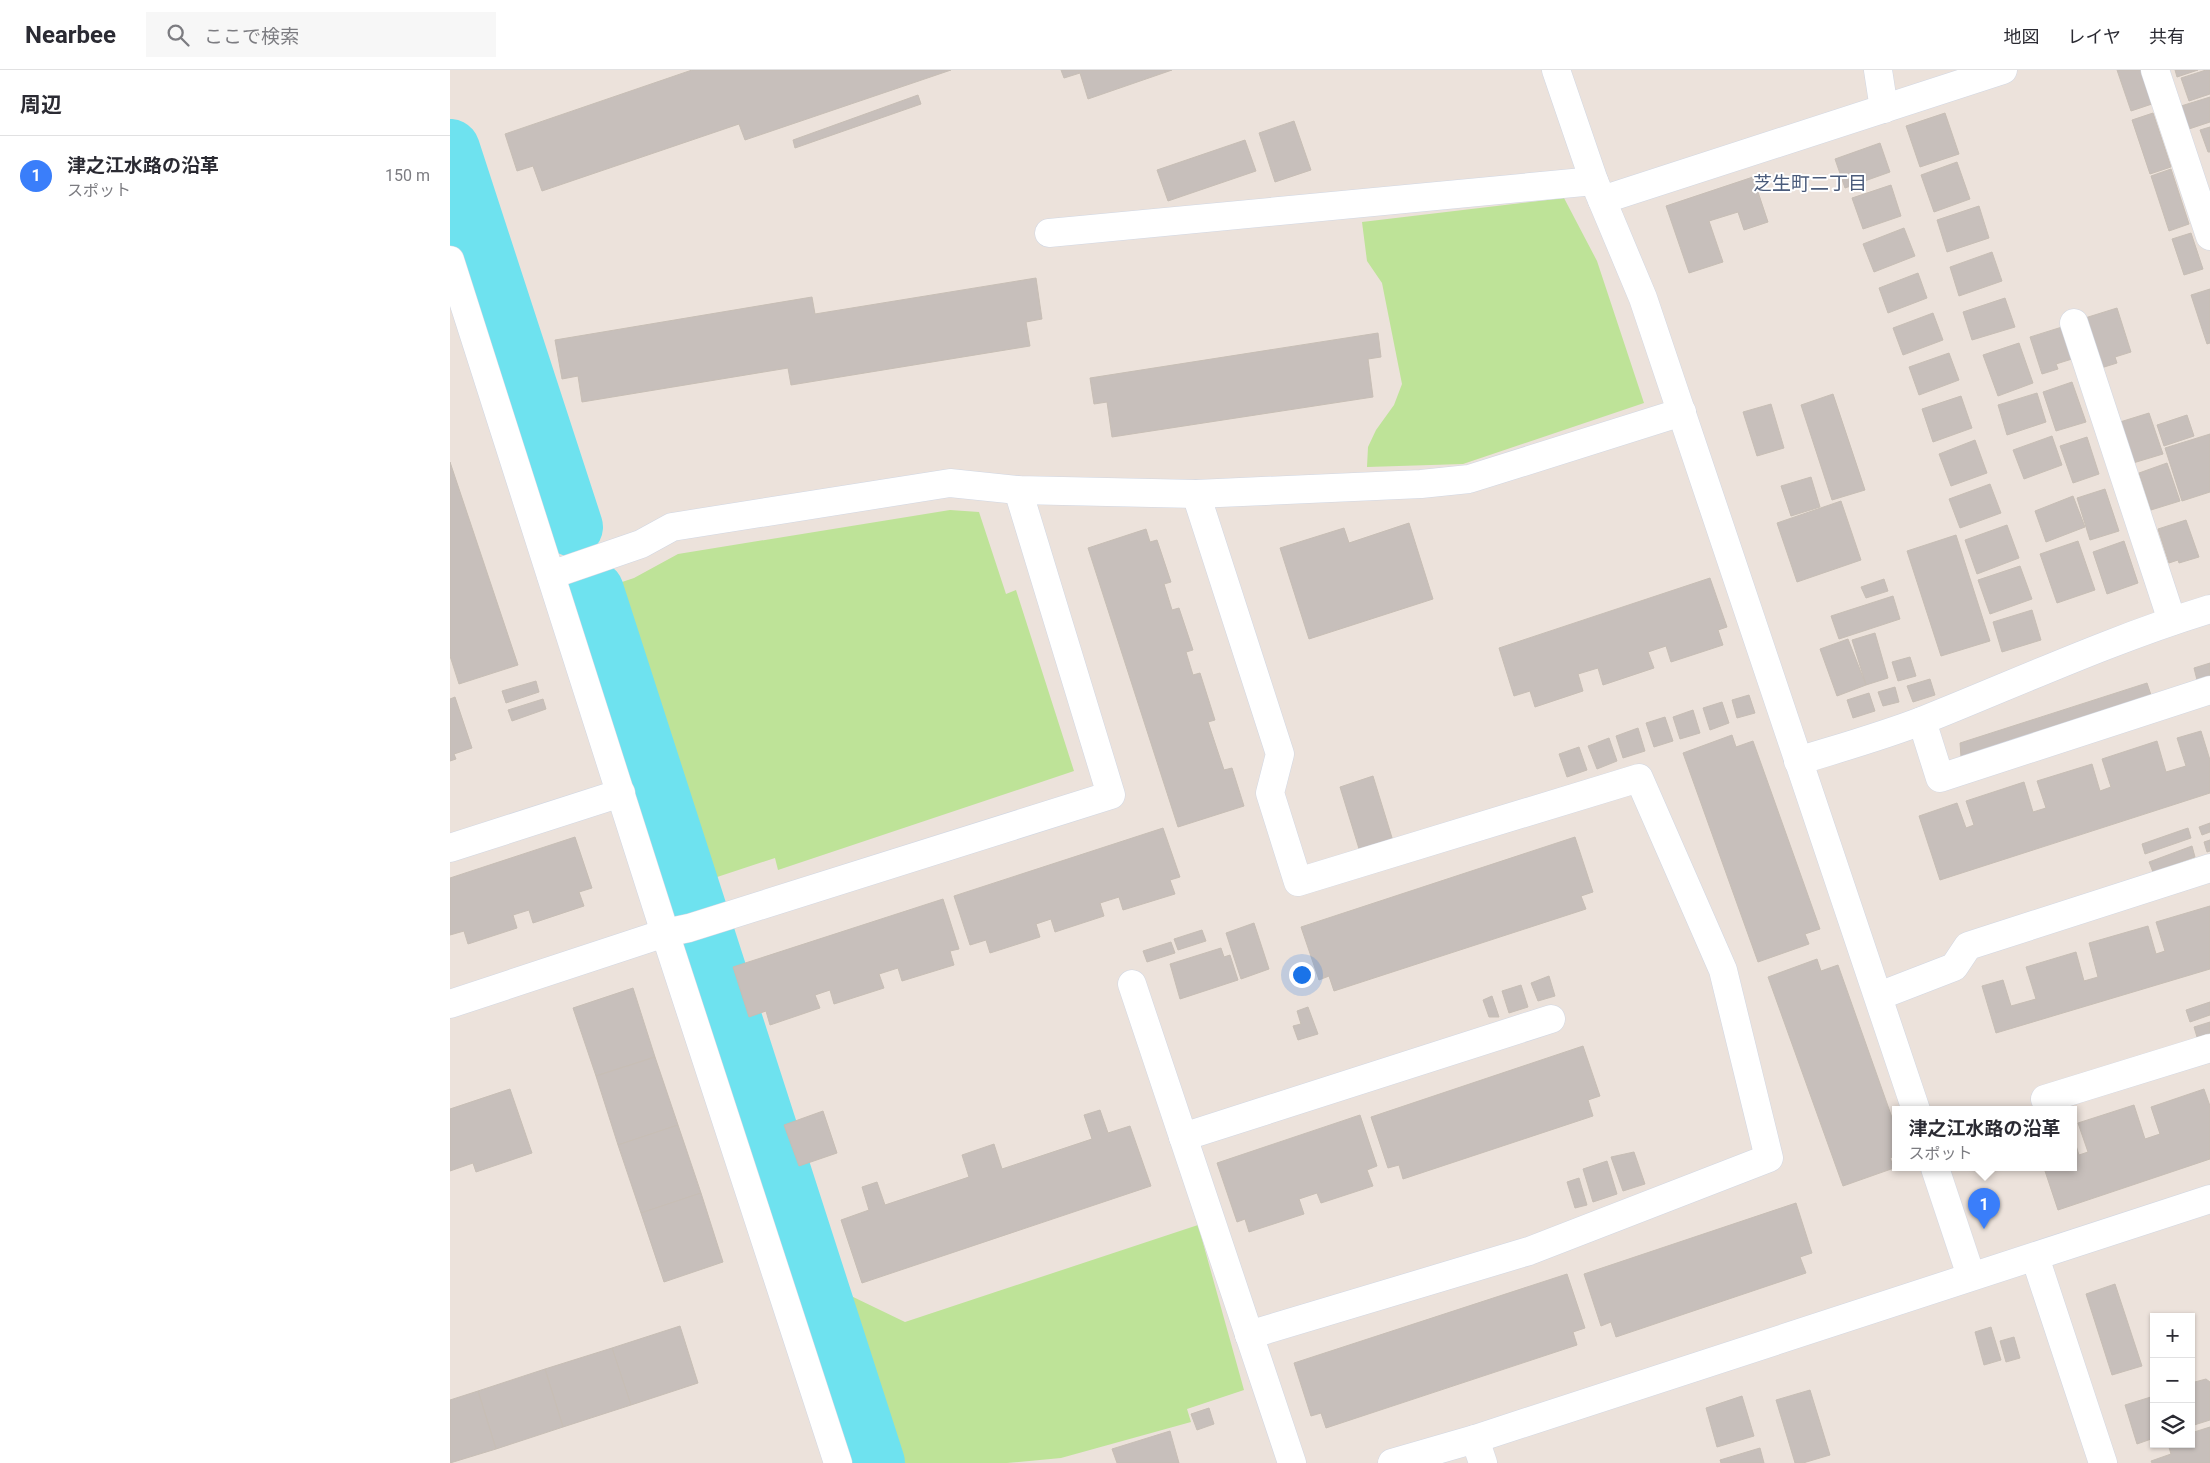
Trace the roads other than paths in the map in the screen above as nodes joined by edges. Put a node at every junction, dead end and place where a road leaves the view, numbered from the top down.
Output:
1 (1556, 70) edge
2 (1878, 70) edge
3 (2002, 70) edge
4 (2155, 70) edge
5 (1884, 109) junction
6 (1598, 191) junction
7 (1049, 233) dead end
8 (2210, 236) edge
9 (450, 263) edge
10 (2074, 323) dead end
11 (461, 334) edge
12 (1682, 412) junction
13 (1018, 490) junction
14 (1196, 494) junction
15 (551, 575) junction
16 (2210, 609) edge
17 (2172, 621) junction
18 (2210, 691) edge
19 (1922, 720) junction
20 (1798, 761) junction
21 (621, 793) junction
22 (450, 848) edge
23 (2210, 868) edge
24 (677, 930) junction
25 (1132, 984) dead end
26 (1879, 996) junction
27 (450, 1004) edge
28 (1551, 1018) dead end
29 (2210, 1048) edge
30 (2045, 1099) dead end
31 (1915, 1106) edge
32 (1183, 1137) junction
33 (1936, 1171) edge
34 (2210, 1199) edge
35 (2035, 1257) junction
36 (1971, 1276) junction
37 (1249, 1335) junction
38 (1479, 1451) edge
39 (838, 1463) edge
40 (1292, 1463) edge
41 (1392, 1463) edge
42 (2103, 1463) edge

1 - 6 street
2 - 5 street
3 - 5 street
4 - 8 street
5 - 6 street
6 - 7 street
6 - 12 street
9 - 11 street
10 - 17 street
11 - 15 street
12 - 14 street
12 - 20 street
13 - 14 street
13 - 15 street
13 - 24 street
14 - 37 street
15 - 21 street
16 - 17 street
17 - 19 street
18 - 19 street
19 - 20 street
20 - 26 street
21 - 22 street
21 - 24 street
23 - 26 street
24 - 27 street
24 - 39 street
25 - 32 street
26 - 31 street
28 - 32 street
29 - 30 street
32 - 37 street
33 - 36 street
34 - 35 street
35 - 36 street
35 - 42 street
36 - 38 street
37 - 40 street
38 - 41 street

